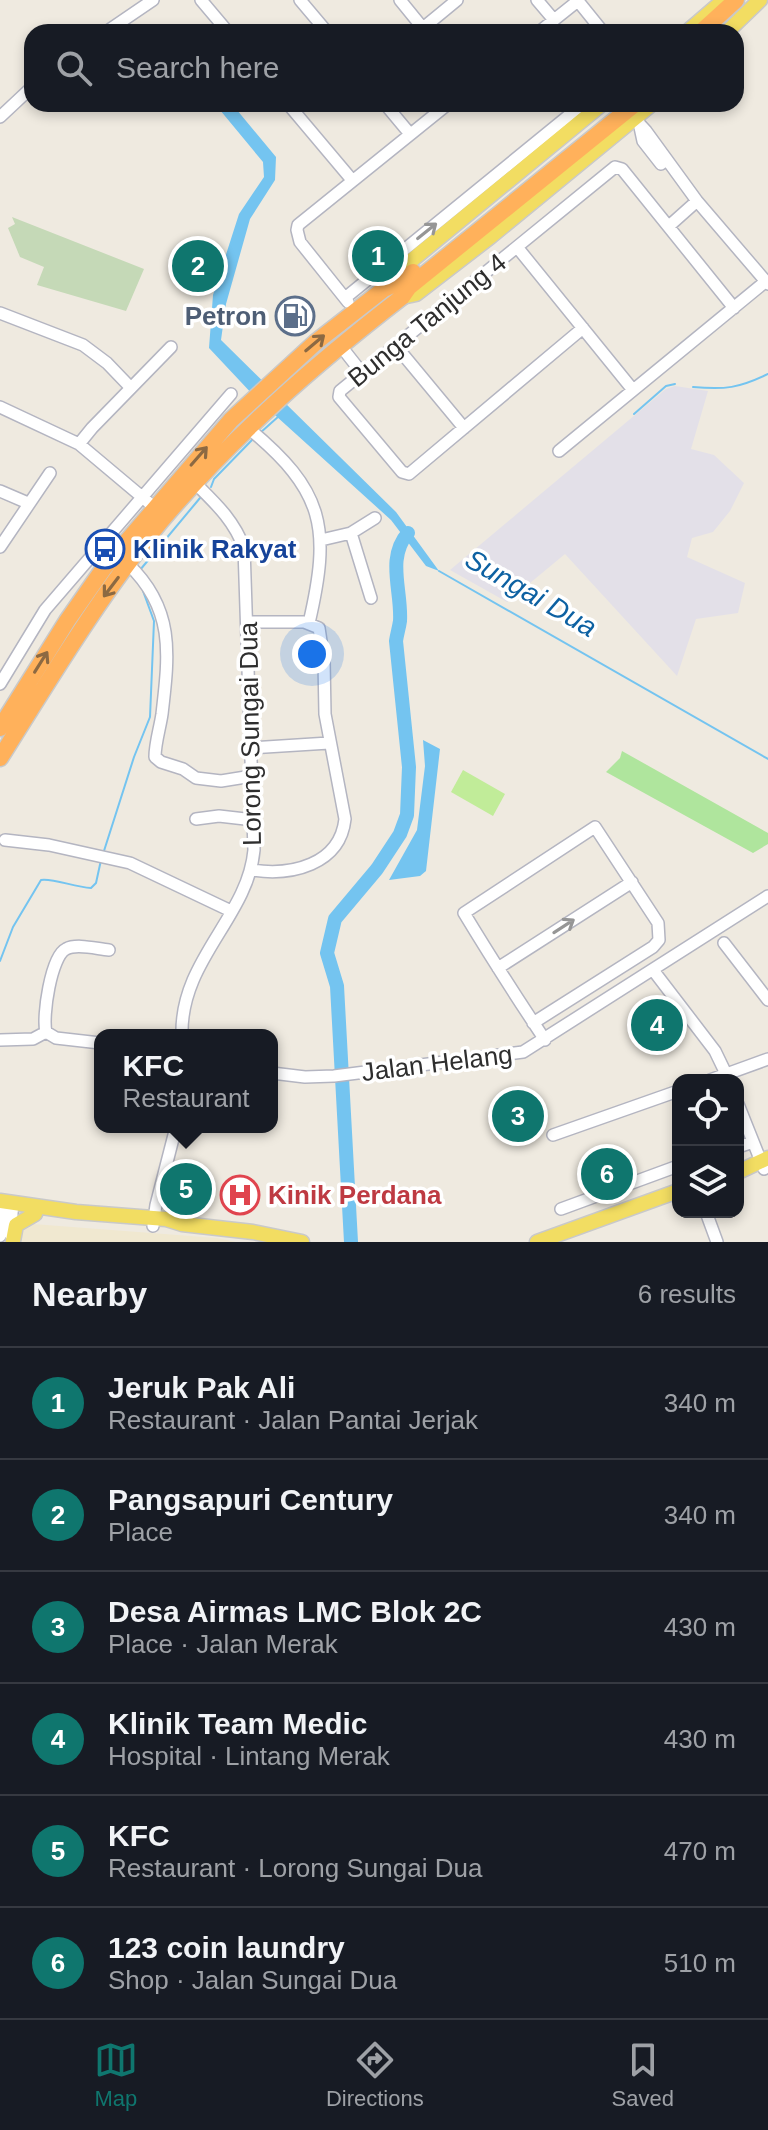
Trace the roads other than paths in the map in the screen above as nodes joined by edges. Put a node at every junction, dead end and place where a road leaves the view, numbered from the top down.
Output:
1 (153, 0) edge
2 (201, 0) edge
3 (300, 0) edge
4 (400, 0) edge
5 (457, 0) edge
6 (537, 0) edge
7 (579, 0) edge
8 (724, 0) edge
9 (749, 2) edge
10 (768, 5) edge
11 (554, 20) junction
12 (118, 24) edge
13 (221, 24) edge
14 (320, 24) edge
15 (419, 24) edge
16 (431, 24) edge
17 (549, 24) edge
18 (597, 24) edge
19 (696, 24) edge
20 (714, 24) edge
21 (725, 24) edge
22 (733, 24) edge
23 (24, 94) edge
24 (295, 112) edge
25 (392, 112) edge
26 (438, 112) edge
27 (574, 112) edge
28 (592, 112) edge
29 (610, 112) edge
30 (636, 116) edge
31 (0, 117) edge
32 (410, 134) junction
33 (352, 180) junction
34 (697, 201) junction
35 (485, 221) junction
36 (669, 226) junction
37 (517, 247) junction
38 (766, 283) edge
39 (384, 289) junction
40 (402, 297) junction
41 (350, 304) junction
42 (734, 308) junction
43 (0, 313) edge
44 (583, 328) junction
45 (340, 345) junction
46 (396, 346) junction
47 (171, 347) dead end
48 (362, 373) junction
49 (282, 383) junction
50 (131, 388) junction
51 (633, 390) junction
52 (231, 394) dead end
53 (257, 406) junction
54 (0, 407) edge
55 (464, 428) junction
56 (254, 433) junction
57 (79, 444) junction
58 (559, 451) dead end
59 (50, 473) dead end
60 (195, 483) junction
61 (0, 491) edge
62 (141, 496) junction
63 (28, 503) junction
64 (154, 507) junction
65 (375, 518) dead end
66 (351, 533) junction
67 (321, 540) junction
68 (0, 547) edge
69 (136, 571) junction
70 (371, 598) dead end
71 (247, 622) junction
72 (314, 625) junction
73 (0, 684) edge
74 (0, 728) edge
75 (329, 743) junction
76 (251, 748) junction
77 (0, 758) edge
78 (252, 776) junction
79 (196, 819) dead end
80 (254, 820) junction
81 (5, 840) dead end
82 (252, 870) junction
83 (632, 882) junction
84 (768, 896) edge
85 (231, 911) junction
86 (724, 943) dead end
87 (109, 950) dead end
88 (498, 968) junction
89 (653, 970) junction
90 (768, 1000) edge
91 (533, 1023) junction
92 (182, 1029) edge
93 (46, 1032) junction
94 (0, 1040) edge
95 (545, 1040) junction
96 (94, 1042) edge
97 (768, 1059) edge
98 (278, 1074) edge
99 (726, 1074) edge
100 (735, 1074) edge
101 (672, 1093) edge
102 (744, 1119) edge
103 (175, 1133) edge
104 (553, 1135) dead end
105 (753, 1142) junction
106 (741, 1146) edge
107 (758, 1166) edge
108 (672, 1168) edge
109 (672, 1193) edge
110 (5, 1206) edge
111 (561, 1209) dead end
112 (35, 1214) junction
113 (708, 1218) edge
114 (154, 1222) junction
115 (0, 1236) edge
116 (13, 1242) edge
117 (302, 1242) edge
118 (537, 1242) edge
119 (717, 1242) edge

1 - 12 street
2 - 13 street
3 - 14 street
4 - 15 street
5 - 16 street
6 - 11 street
7 - 11 street
7 - 18 street
8 - 19 main road
9 - 10 main road
9 - 20 highway
9 - 21 highway
9 - 22 main road
11 - 17 street
23 - 31 street
24 - 33 street
25 - 32 street
26 - 32 street
41 -> 27 street
28 - 39 main road
29 - 35 highway
30 - 34 street
30 - 35 highway
30 - 40 main road
32 - 33 street
33 - 41 street
34 - 36 street
34 - 38 street
35 - 39 highway
35 - 40 highway
36 - 37 street, Bunga Tanjung 4
36 - 42 street
37 - 44 street
37 - 46 street, Bunga Tanjung 4
38 - 42 street
39 - 41 highway
40 - 45 highway
49 -> 41 highway
42 - 51 street
43 - 50 street
44 - 51 street
44 - 55 street
45 - 48 street
45 - 49 highway
46 - 48 street, Bunga Tanjung 4
46 - 55 street
47 - 50 street
48 - 55 street, Bunga Tanjung 4
49 - 53 highway
50 - 57 street
51 - 58 street
52 - 62 street
53 - 56 highway
64 -> 53 highway
54 - 57 street
56 - 60 highway
56 - 67 street
57 - 62 street
59 - 63 street
60 - 69 highway
60 - 71 street, Lorong Sungai Dua
61 - 63 street
62 - 64 street
62 - 73 street
63 - 68 street
74 -> 64 highway
65 - 66 street
66 - 67 street
66 - 70 street
67 - 72 street
69 -> 77 highway
69 - 78 street
71 - 72 street
71 - 76 street, Lorong Sungai Dua
72 - 75 street
75 - 76 street
75 - 82 street
76 - 78 street, Lorong Sungai Dua
78 - 80 street, Lorong Sungai Dua
79 - 80 street
80 - 82 street, Lorong Sungai Dua
81 - 85 street
82 - 85 street, Lorong Sungai Dua
88 -> 83 street
83 - 88 street
83 - 91 street
84 - 89 street, Jalan Helang
85 - 92 street, Lorong Sungai Dua
86 - 90 street
87 - 93 street
88 - 91 street
89 - 95 street, Jalan Helang
89 - 99 street
91 - 95 street
93 - 94 street
93 - 96 street
95 - 98 street, Jalan Helang
97 - 100 street
101 - 104 street
102 - 105 street
103 - 114 street
105 - 106 street
105 - 107 street
108 - 111 street
109 - 118 main road
110 - 112 main road
110 - 114 main road
110 - 115 street
110 - 116 street
112 - 114 main road
112 - 116 main road
113 - 119 street
114 - 117 main road

